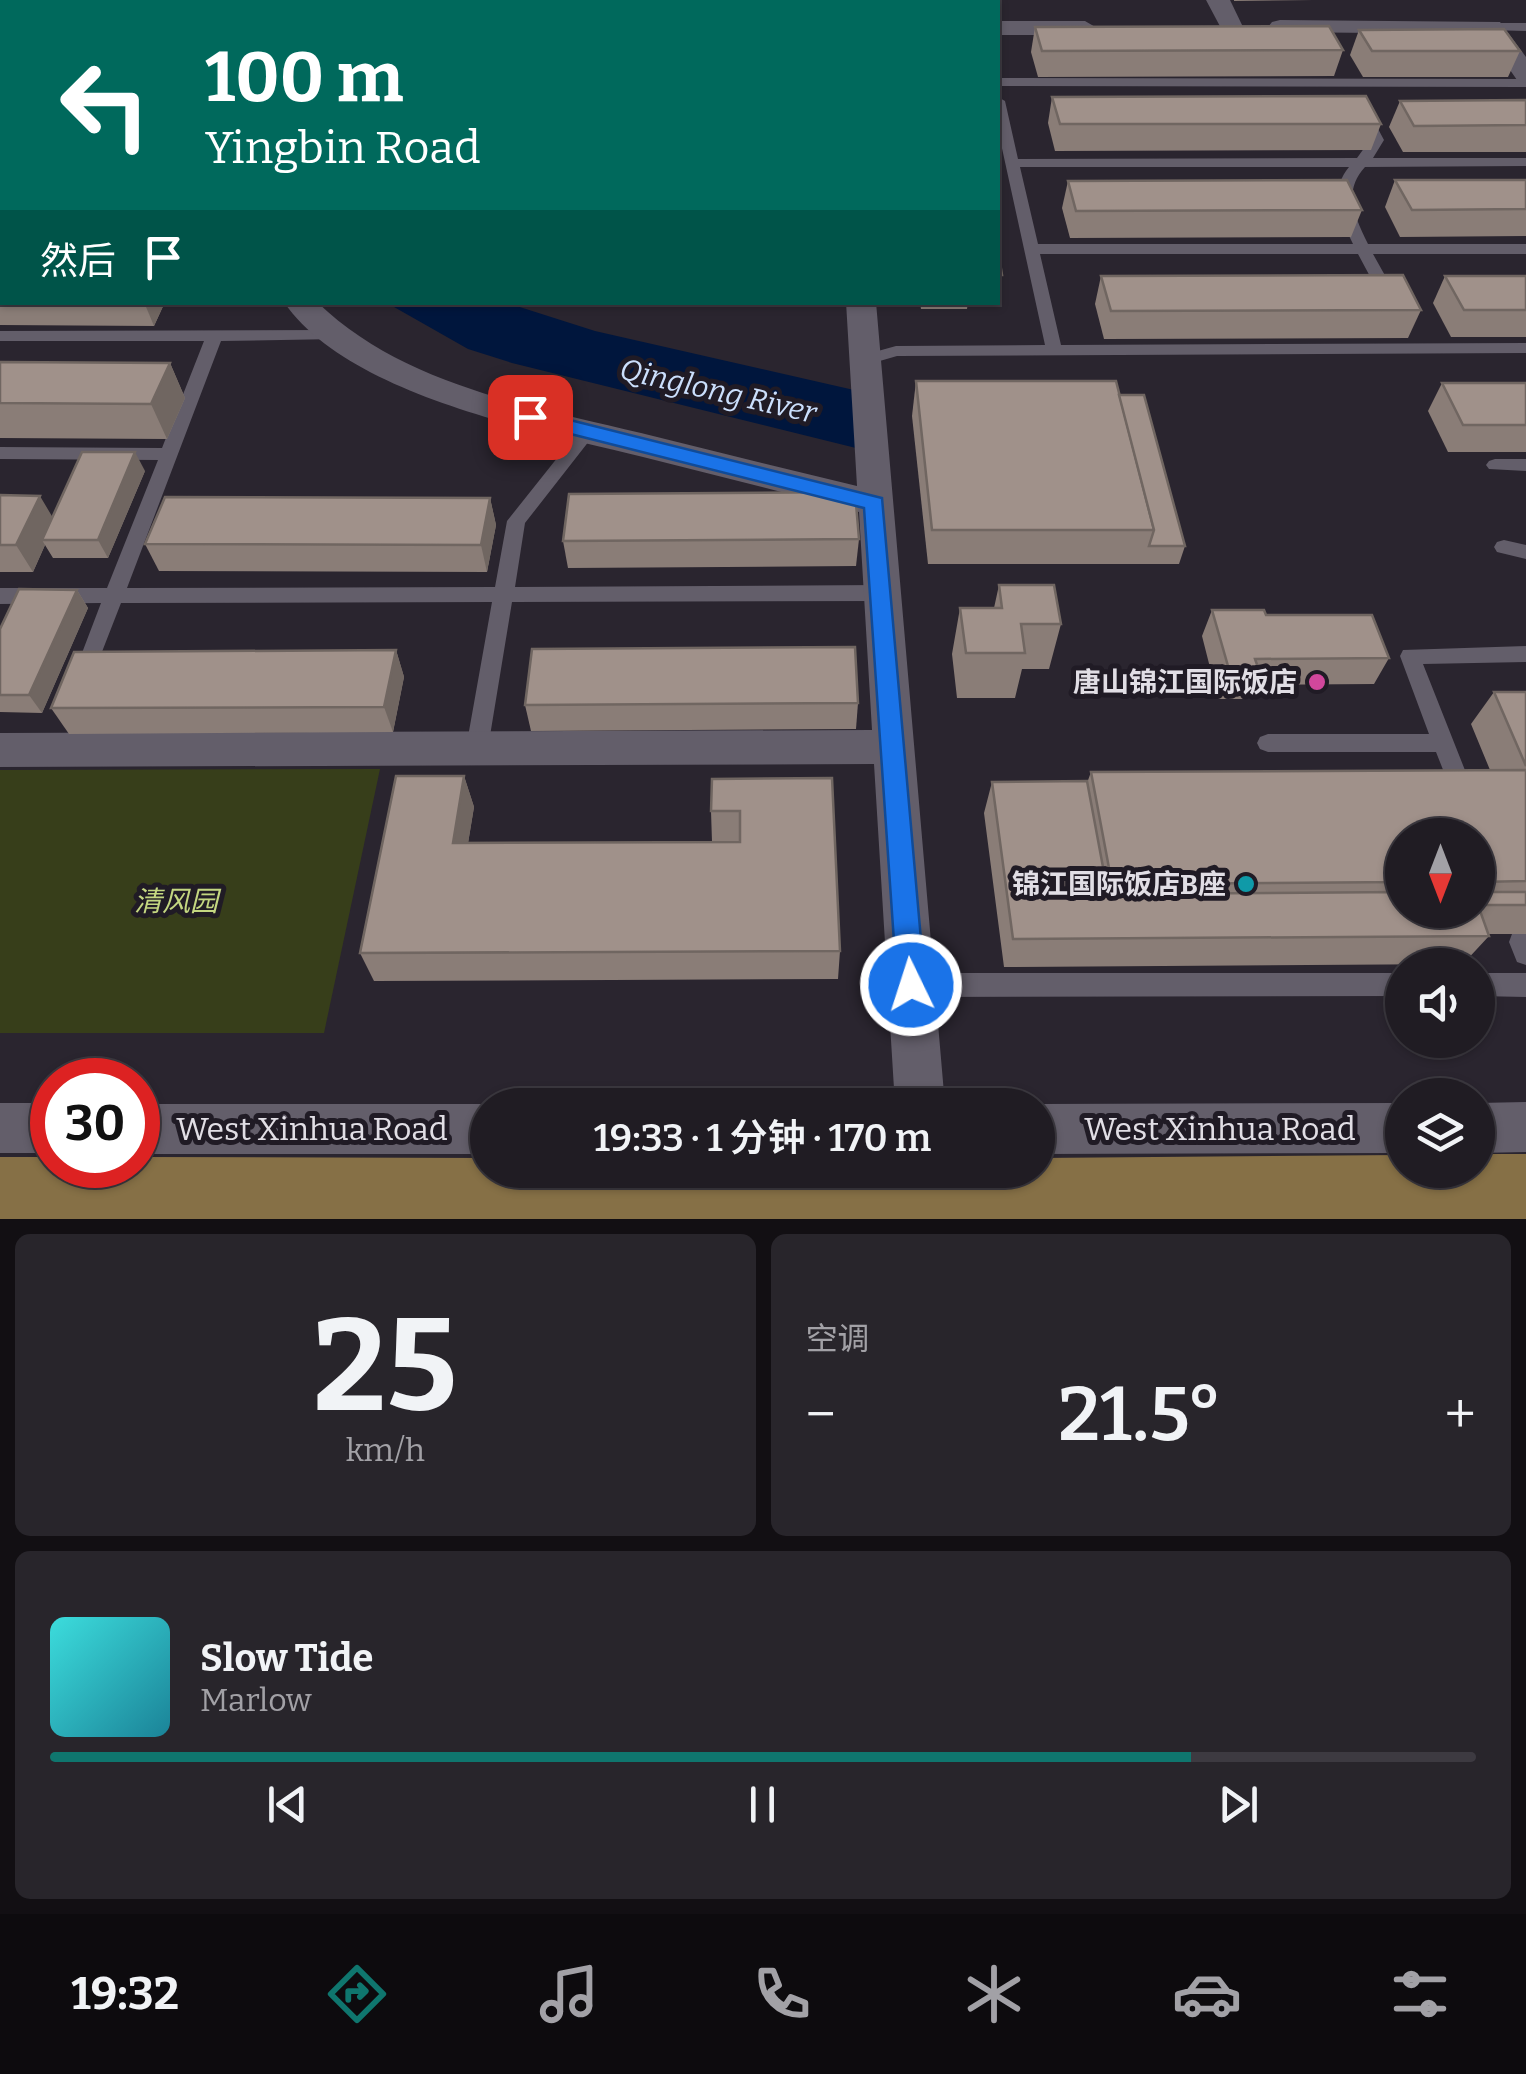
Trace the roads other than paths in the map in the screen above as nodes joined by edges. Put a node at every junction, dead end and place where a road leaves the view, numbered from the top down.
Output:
1 (1218, 0) edge
2 (1526, 26) edge
3 (1492, 27) junction
4 (1000, 28) edge
5 (1114, 28) edge
6 (1526, 75) edge
7 (1342, 76) junction
8 (1000, 82) edge
9 (1526, 83) edge
10 (1000, 109) edge
11 (1012, 162) junction
12 (1361, 162) junction
13 (1526, 162) edge
14 (1526, 248) edge
15 (1031, 249) junction
16 (1365, 249) junction
17 (302, 305) edge
18 (861, 305) edge
19 (1398, 315) edge
20 (215, 335) junction
21 (331, 335) junction
22 (0, 336) edge
23 (1054, 348) junction
24 (1526, 348) edge
25 (866, 367) junction
26 (587, 432) junction
27 (0, 453) edge
28 (169, 454) junction
29 (1495, 465) dead end
30 (1526, 465) edge
31 (874, 490) junction
32 (1504, 546) dead end
33 (1526, 552) edge
34 (882, 593) junction
35 (502, 594) junction
36 (0, 596) edge
37 (115, 596) junction
38 (1526, 654) edge
39 (75, 698) edge
40 (1268, 743) dead end
41 (1443, 743) junction
42 (893, 746) junction
43 (477, 748) junction
44 (0, 750) edge
45 (1469, 809) edge
46 (911, 985) junction
47 (1385, 985) edge
48 (1495, 985) edge
49 (1526, 985) edge
50 (919, 1088) edge
51 (0, 1128) edge
52 (30, 1128) edge
53 (160, 1128) edge
54 (1385, 1128) edge
55 (1495, 1128) edge
56 (1526, 1128) edge
57 (470, 1129) edge
58 (1055, 1129) edge
59 (1526, 1190) edge
60 (0, 1194) edge

1 - 3 street
2 - 3 lane
3 - 6 street
4 - 5 street
7 - 8 lane
7 - 9 lane
7 - 12 lane
10 - 11 lane
11 - 12 lane
11 - 15 lane
12 - 13 lane
12 - 16 lane
14 - 16 lane
15 - 16 lane
15 - 23 lane
16 - 19 lane
17 - 21 street
18 - 25 street
20 - 21 lane
20 - 22 lane
20 - 28 lane
21 - 26 street
23 - 24 lane
23 - 25 lane
25 - 31 street
26 - 31 street
26 - 35 lane
27 - 28 lane
28 - 37 lane
29 - 30 lane
31 - 34 street
32 - 33 lane
34 - 35 lane
34 - 42 street
35 - 37 lane
35 - 43 lane
36 - 37 lane
37 - 39 lane
38 - 41 lane
40 - 41 lane
41 - 45 lane
42 - 43 street
42 - 46 street
43 - 44 street
46 - 47 lane
46 - 50 street
48 - 49 lane
51 - 52 street
53 - 57 street, West Xinhua Road
54 - 58 street, West Xinhua Road
55 - 56 street
59 - 60 main road

